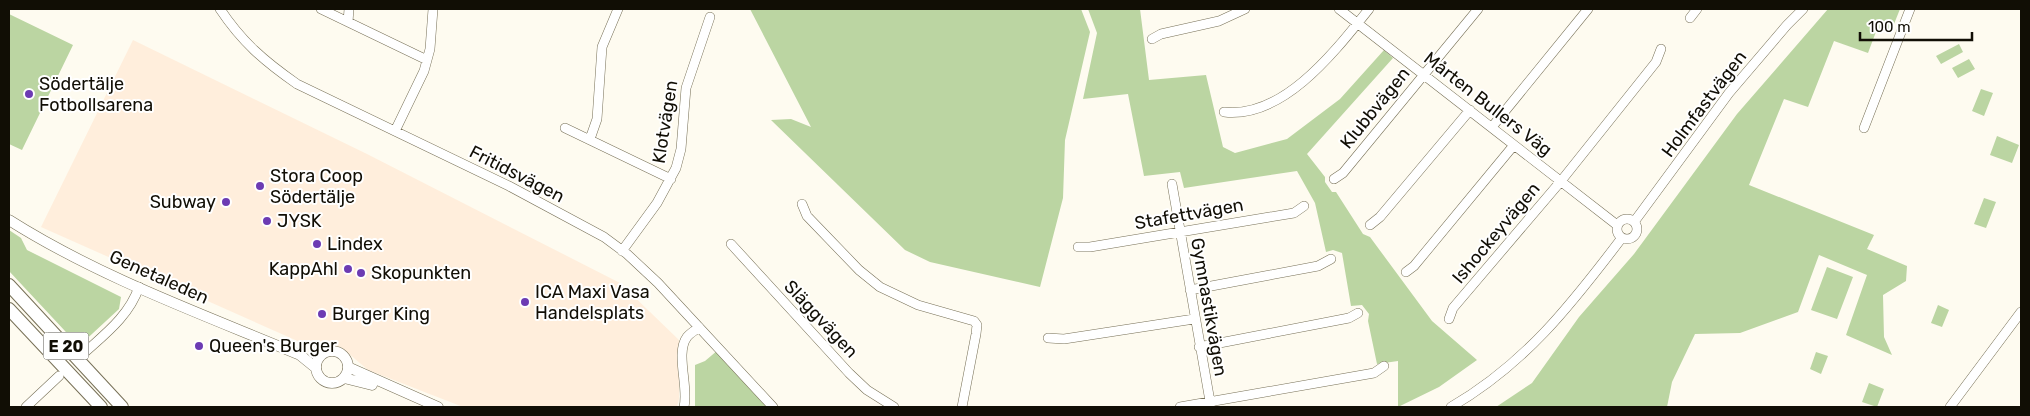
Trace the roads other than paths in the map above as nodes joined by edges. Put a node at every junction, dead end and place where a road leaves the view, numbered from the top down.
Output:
1 (220, 9) edge
2 (321, 9) edge
3 (350, 9) edge
4 (433, 9) edge
5 (618, 9) edge
6 (1245, 9) edge
7 (1339, 9) edge
8 (1369, 9) edge
9 (1478, 9) edge
10 (1588, 9) edge
11 (1697, 9) edge
12 (1803, 9) edge
13 (1910, 9) edge
14 (710, 17) dead end
15 (1690, 18) dead end
16 (348, 22) junction
17 (1358, 23) junction
18 (1152, 39) dead end
19 (1661, 49) dead end
20 (427, 60) junction
21 (1424, 75) junction
22 (1470, 110) junction
23 (1224, 112) dead end
24 (1492, 127) junction
25 (565, 128) dead end
26 (1864, 128) dead end
27 (394, 131) junction
28 (590, 139) junction
29 (1514, 144) junction
30 (671, 179) junction
31 (1334, 179) dead end
32 (1561, 181) junction
33 (1172, 184) dead end
34 (802, 204) dead end
35 (1304, 206) dead end
36 (9, 220) edge
37 (1634, 222) junction
38 (1617, 224) junction
39 (1370, 225) dead end
40 (1180, 233) junction
41 (1621, 238) junction
42 (731, 244) dead end
43 (1078, 247) dead end
44 (622, 250) junction
45 (1331, 259) dead end
46 (1406, 272) dead end
47 (9, 285) edge
48 (139, 287) junction
49 (1190, 290) junction
50 (9, 308) edge
51 (1358, 312) dead end
52 (2021, 312) edge
53 (1194, 319) junction
54 (1448, 319) dead end
55 (699, 327) junction
56 (1048, 338) dead end
57 (1199, 347) junction
58 (83, 354) dead end
59 (300, 355) junction
60 (321, 356) junction
61 (1384, 366) dead end
62 (348, 367) junction
63 (316, 368) junction
64 (59, 376) dead end
65 (344, 378) junction
66 (405, 393) junction
67 (1210, 405) edge
68 (26, 407) edge
69 (101, 407) edge
70 (122, 407) edge
71 (438, 407) edge
72 (684, 407) edge
73 (773, 407) edge
74 (894, 407) edge
75 (962, 407) edge
76 (1180, 407) edge
77 (1451, 407) edge
78 (1950, 407) edge

1 - 27 street, Fritidsvägen
2 - 16 street
3 - 16 street
4 - 20 street
5 - 28 street
6 - 18 street
7 - 17 street, Mårten Bullers Väg
8 - 17 street
9 - 21 street, Klubbvägen
10 - 24 street
11 - 15 street
12 - 37 street, Holmfastvägen
13 - 26 street
14 - 30 street, Klotvägen
16 - 20 street
17 - 21 street, Mårten Bullers Väg
17 - 23 street
19 - 32 street, Ishockeyvägen
20 - 27 street
21 - 22 street, Mårten Bullers Väg
21 - 31 street, Klubbvägen
22 - 24 street, Mårten Bullers Väg
22 - 39 street
24 - 29 street, Mårten Bullers Väg
25 - 28 street
27 - 44 street, Fritidsvägen
28 - 30 street
29 - 32 street, Mårten Bullers Väg
29 - 46 street
30 - 44 street, Klotvägen
32 - 38 street, Mårten Bullers Väg
32 - 54 street, Ishockeyvägen
33 - 40 street, Gymnastikvägen
34 - 75 street
35 - 40 street, Stafettvägen
36 - 48 main road, Genetaleden
37 - 38 street
37 - 41 street
38 - 41 street
40 - 43 street, Stafettvägen
40 - 49 street, Gymnastikvägen
41 - 77 street
42 - 74 street, Släggvägen
44 - 55 street, Fritidsvägen
45 - 49 street
47 - 70 highway, E 20
48 - 58 street
48 - 59 main road, Genetaleden
49 - 53 street, Gymnastikvägen
50 - 69 highway, E 20
51 - 57 street
52 - 78 street
53 - 56 street
53 - 57 street, Gymnastikvägen
55 - 72 street
55 - 73 street, Fritidsvägen
57 - 67 street, Gymnastikvägen
59 - 60 main road, Genetaleden
59 - 63 main road, Genetaleden
60 - 62 main road, Genetaleden
60 - 63 main road
61 - 67 street
62 - 65 main road
62 - 66 main road, Genetaleden
63 - 65 main road, Genetaleden
64 - 68 street
65 - 66 main road, Genetaleden
66 - 71 main road, Genetaleden
67 - 76 street

